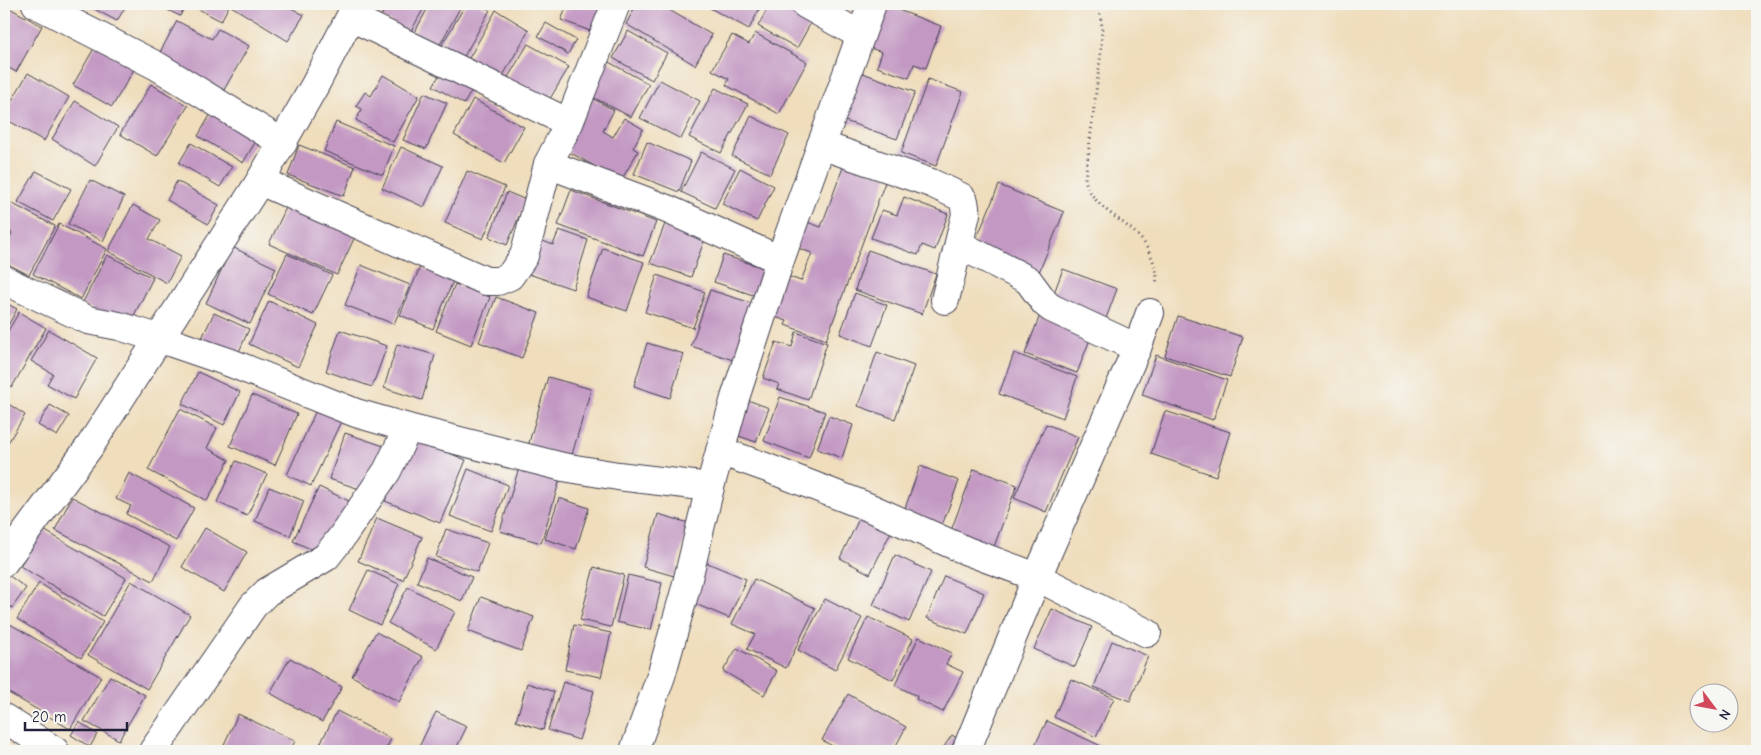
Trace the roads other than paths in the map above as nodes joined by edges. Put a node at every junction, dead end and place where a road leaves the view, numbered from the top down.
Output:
1 (36, 4) edge
2 (616, 4) edge
3 (805, 4) edge
4 (872, 4) edge
5 (354, 10) edge
6 (860, 35) junction
7 (569, 124) junction
8 (283, 143) junction
9 (821, 145) junction
10 (548, 164) junction
11 (260, 182) junction
12 (960, 245) junction
13 (780, 260) junction
14 (4, 280) edge
15 (945, 300) dead end
16 (1150, 313) road end
17 (158, 338) junction
18 (1137, 348) junction
19 (408, 428) junction
20 (720, 451) junction
21 (710, 487) junction
22 (4, 562) edge
23 (1037, 577) junction
24 (1148, 633) dead end
25 (4, 718) edge
26 (55, 751) edge
27 (153, 751) edge
28 (634, 751) edge
29 (966, 751) edge

1 - 8 street
2 - 7 street
3 - 6 street
4 - 6 street
5 - 7 street
5 - 8 street
6 - 9 street
7 - 10 street
8 - 11 street
9 - 12 street
9 - 13 street
10 - 11 street
10 - 13 street
11 - 17 street
12 - 15 street
12 - 18 street
13 - 20 street
14 - 17 street
16 - 18 street
17 - 19 street
17 - 22 street
18 - 23 street
19 - 21 street
19 - 27 street
20 - 21 street
20 - 23 street
21 - 28 street
23 - 24 street
23 - 29 street
25 - 26 street

